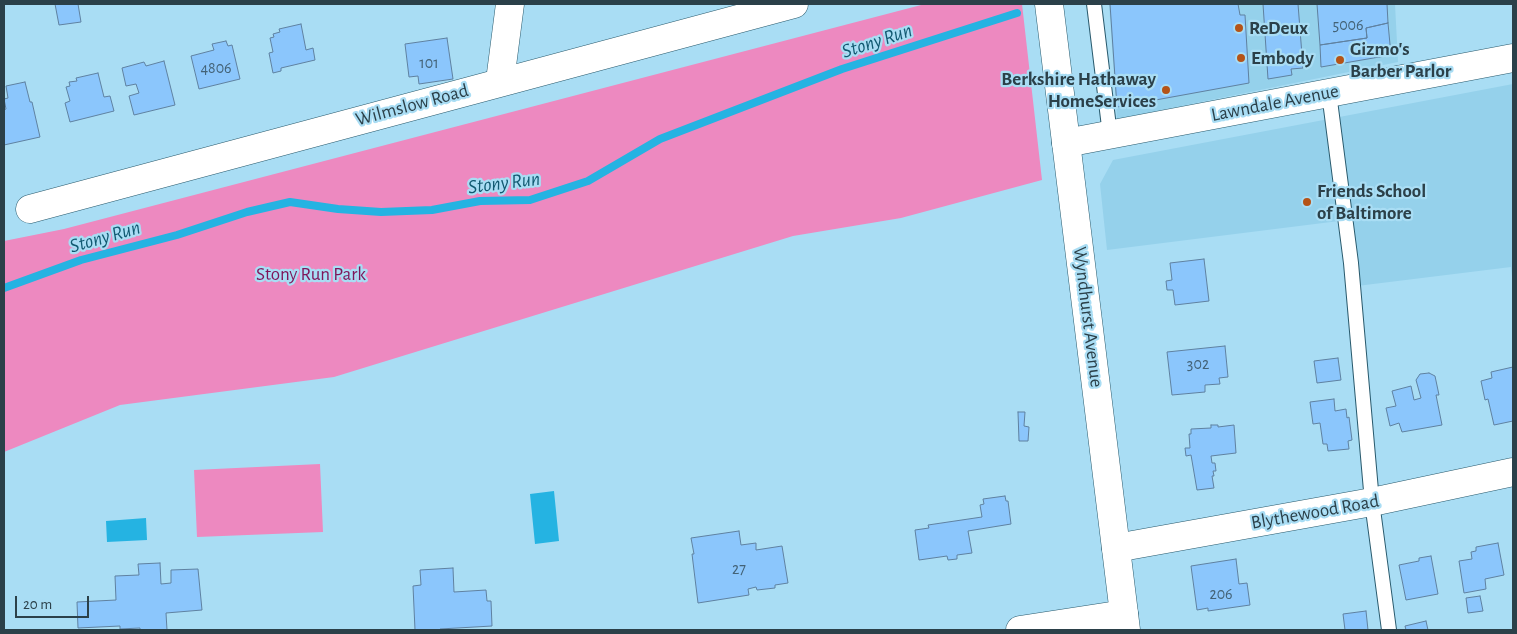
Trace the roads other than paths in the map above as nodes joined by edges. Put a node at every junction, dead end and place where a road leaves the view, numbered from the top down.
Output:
1 (510, 4) edge
2 (794, 4) edge
3 (1049, 4) edge
4 (1094, 4) edge
5 (1513, 58) edge
6 (500, 82) junction
7 (1329, 93) junction
8 (1110, 135) junction
9 (1066, 143) junction
10 (30, 209) dead end
11 (1513, 472) edge
12 (1372, 502) junction
13 (1116, 548) junction
14 (1125, 622) edge
15 (1020, 630) edge
16 (1389, 630) edge

1 - 6 street
2 - 6 street, Wilmslow Road
3 - 9 street, Wyndhurst Avenue
4 - 8 lane
5 - 7 street, Lawndale Avenue
6 - 10 street, Wilmslow Road
7 - 8 street, Lawndale Avenue
7 - 12 lane
8 - 9 street, Lawndale Avenue
9 - 13 street, Wyndhurst Avenue
11 - 12 street, Blythewood Road
12 - 13 street, Blythewood Road
12 - 16 lane
13 - 14 street, Wyndhurst Avenue
14 - 15 street

